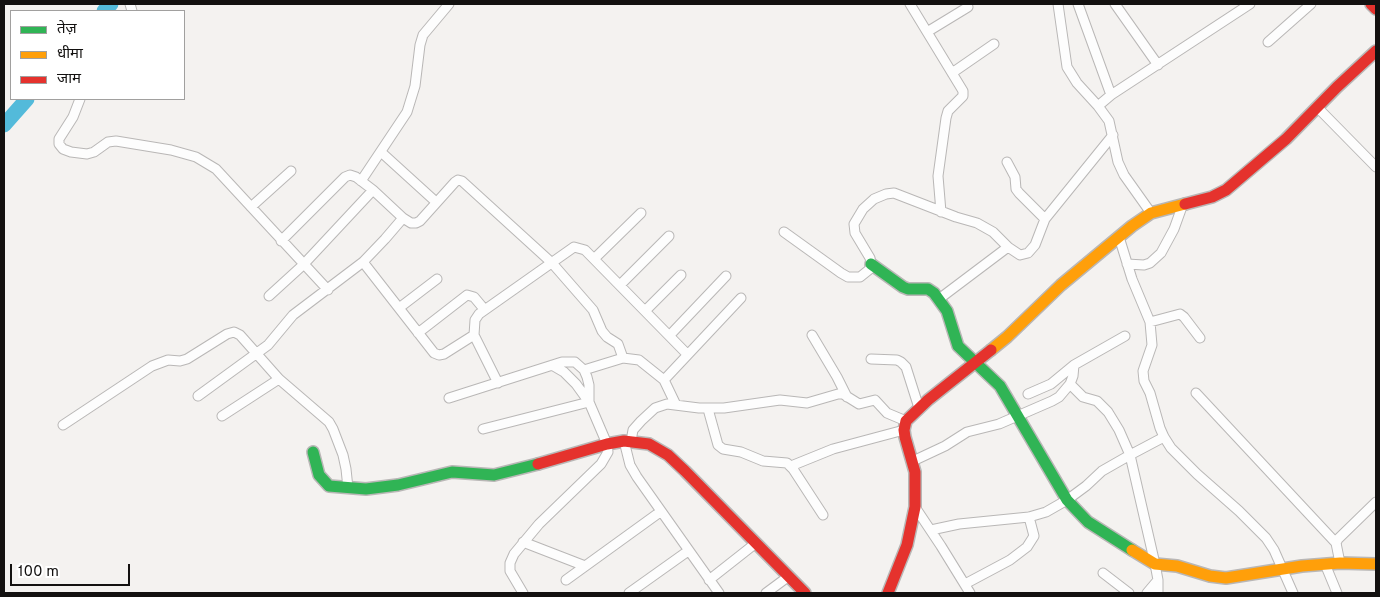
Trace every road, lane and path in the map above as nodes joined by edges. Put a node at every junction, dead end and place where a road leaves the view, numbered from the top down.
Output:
1 (449, 4) edge
2 (910, 4) edge
3 (1058, 4) edge
4 (1078, 4) edge
5 (1115, 4) edge
6 (1250, 4) edge
7 (1311, 4) edge
8 (1371, 4) edge
9 (968, 7) dead end
10 (1376, 9) edge
11 (928, 32) junction
12 (1268, 42) dead end
13 (994, 44) dead end
14 (1376, 52) edge
15 (1158, 64) junction
16 (952, 72) junction
17 (1111, 95) junction
18 (80, 100) edge
19 (1098, 106) junction
20 (1317, 107) junction
21 (1113, 135) junction
22 (381, 152) junction
23 (1007, 162) dead end
24 (1376, 167) edge
25 (291, 172) dead end
26 (361, 181) junction
27 (373, 190) junction
28 (436, 202) junction
29 (1183, 204) junction
30 (251, 207) junction
31 (941, 212) junction
32 (641, 213) dead end
33 (1151, 213) junction
34 (403, 218) junction
35 (1045, 219) junction
36 (784, 232) dead end
37 (669, 236) dead end
38 (1118, 237) junction
39 (282, 241) junction
40 (1008, 247) junction
41 (594, 260) junction
42 (363, 262) junction
43 (552, 263) junction
44 (871, 264) junction
45 (1127, 264) junction
46 (303, 265) junction
47 (681, 275) dead end
48 (726, 276) dead end
49 (436, 279) dead end
50 (620, 285) junction
51 (328, 290) junction
52 (269, 296) dead end
53 (741, 298) dead end
54 (938, 299) junction
55 (399, 308) junction
56 (484, 309) junction
57 (646, 310) junction
58 (1150, 322) junction
59 (418, 333) junction
60 (474, 335) junction
61 (670, 335) junction
62 (812, 335) dead end
63 (1125, 336) dead end
64 (1200, 338) dead end
65 (257, 354) junction
66 (687, 354) junction
67 (624, 358) junction
68 (871, 359) dead end
69 (975, 363) junction
70 (552, 365) junction
71 (1074, 365) junction
72 (584, 370) junction
73 (279, 379) junction
74 (664, 380) junction
75 (498, 382) junction
76 (1070, 384) junction
77 (1196, 393) dead end
78 (1028, 394) dead end
79 (198, 396) dead end
80 (847, 397) junction
81 (449, 398) dead end
82 (589, 402) junction
83 (676, 405) junction
84 (919, 408) junction
85 (708, 409) junction
86 (222, 416) dead end
87 (1018, 416) junction
88 (63, 425) dead end
89 (905, 426) junction
90 (483, 429) dead end
91 (630, 437) junction
92 (1164, 437) junction
93 (605, 439) junction
94 (313, 452) dead end
95 (1130, 455) junction
96 (913, 461) junction
97 (791, 466) junction
98 (348, 488) junction
99 (1067, 500) junction
100 (1376, 502) edge
101 (915, 507) junction
102 (660, 512) junction
103 (823, 515) dead end
104 (1028, 517) junction
105 (931, 530) junction
106 (523, 542) junction
107 (756, 543) junction
108 (1336, 543) junction
109 (688, 551) junction
110 (1340, 563) junction
111 (1155, 564) junction
112 (1325, 564) junction
113 (1376, 564) edge
114 (585, 566) junction
115 (1284, 569) junction
116 (1103, 573) dead end
117 (789, 576) junction
118 (566, 580) dead end
119 (709, 580) junction
120 (1158, 580) junction
121 (965, 584) junction
122 (523, 593) edge
123 (629, 593) edge
124 (719, 593) edge
125 (766, 593) edge
126 (805, 593) edge
127 (888, 593) edge
128 (970, 593) edge
129 (1129, 593) edge
130 (1147, 593) edge
131 (1158, 593) edge
132 (1293, 593) edge
133 (1337, 593) edge

1 - 22 street
2 - 11 street
3 - 19 street
4 - 17 street
5 - 15 street
6 - 15 street
7 - 12 street
8 - 10 street
9 - 11 street
11 - 16 street
13 - 16 street
14 - 20 street
15 - 17 street
16 - 31 street
17 - 19 street
18 - 30 street
19 - 21 street
20 - 24 street
20 - 29 street
21 - 33 street
21 - 35 street
22 - 26 street
22 - 28 street
23 - 35 street
25 - 30 street
26 - 27 street
26 - 39 street
27 - 34 street
27 - 46 street
28 - 34 street
28 - 43 street
29 - 33 street
29 - 45 street
30 - 39 street
31 - 40 street
31 - 44 street
32 - 41 street
33 - 38 street
34 - 42 street
35 - 40 street
36 - 44 street
37 - 50 street
38 - 45 street
38 - 69 street
39 - 46 street
40 - 54 street
41 - 43 street
41 - 50 street
42 - 51 street
42 - 55 street
43 - 56 street
43 - 67 street
44 - 54 street
45 - 58 street
46 - 51 street
46 - 52 street
47 - 57 street
48 - 61 street
49 - 55 street
50 - 57 street
51 - 65 street
53 - 66 street
54 - 69 street
55 - 59 street
56 - 59 street
56 - 60 street
57 - 61 street
58 - 64 street
58 - 92 street
59 - 60 street
60 - 75 street
61 - 66 street
62 - 80 street
63 - 71 street
65 - 73 street
65 - 79 street
65 - 88 street
66 - 74 street
67 - 72 street
67 - 74 street
68 - 84 street
69 - 84 street
69 - 87 street
70 - 72 street
70 - 75 street
70 - 82 street
71 - 76 street
71 - 78 street
72 - 82 street
73 - 86 street
73 - 98 street
74 - 83 street
75 - 81 street
76 - 87 street
76 - 95 street
77 - 108 street
80 - 85 street
80 - 89 street
82 - 90 street
82 - 93 street
83 - 85 street
83 - 91 street
84 - 89 street
85 - 97 street
87 - 96 street
87 - 99 street
89 - 96 street
89 - 97 street
91 - 93 street
91 - 102 street
91 - 107 street
92 - 95 street
92 - 115 street
93 - 98 street
93 - 106 street
94 - 98 street
95 - 99 street
95 - 111 street
96 - 101 street
97 - 103 street
99 - 104 street
99 - 111 street
100 - 108 street
101 - 105 street
101 - 127 street
102 - 109 street
102 - 114 street
104 - 105 street
104 - 121 street
105 - 121 street
106 - 114 street
106 - 122 street
107 - 117 street
107 - 119 street
108 - 110 street
109 - 119 street
109 - 123 street
110 - 112 street
110 - 113 street
111 - 115 street
111 - 120 street
112 - 115 street
112 - 133 street
114 - 118 street
115 - 132 street
116 - 129 street
117 - 125 street
117 - 126 street
119 - 124 street
120 - 130 street
120 - 131 street
121 - 128 street

